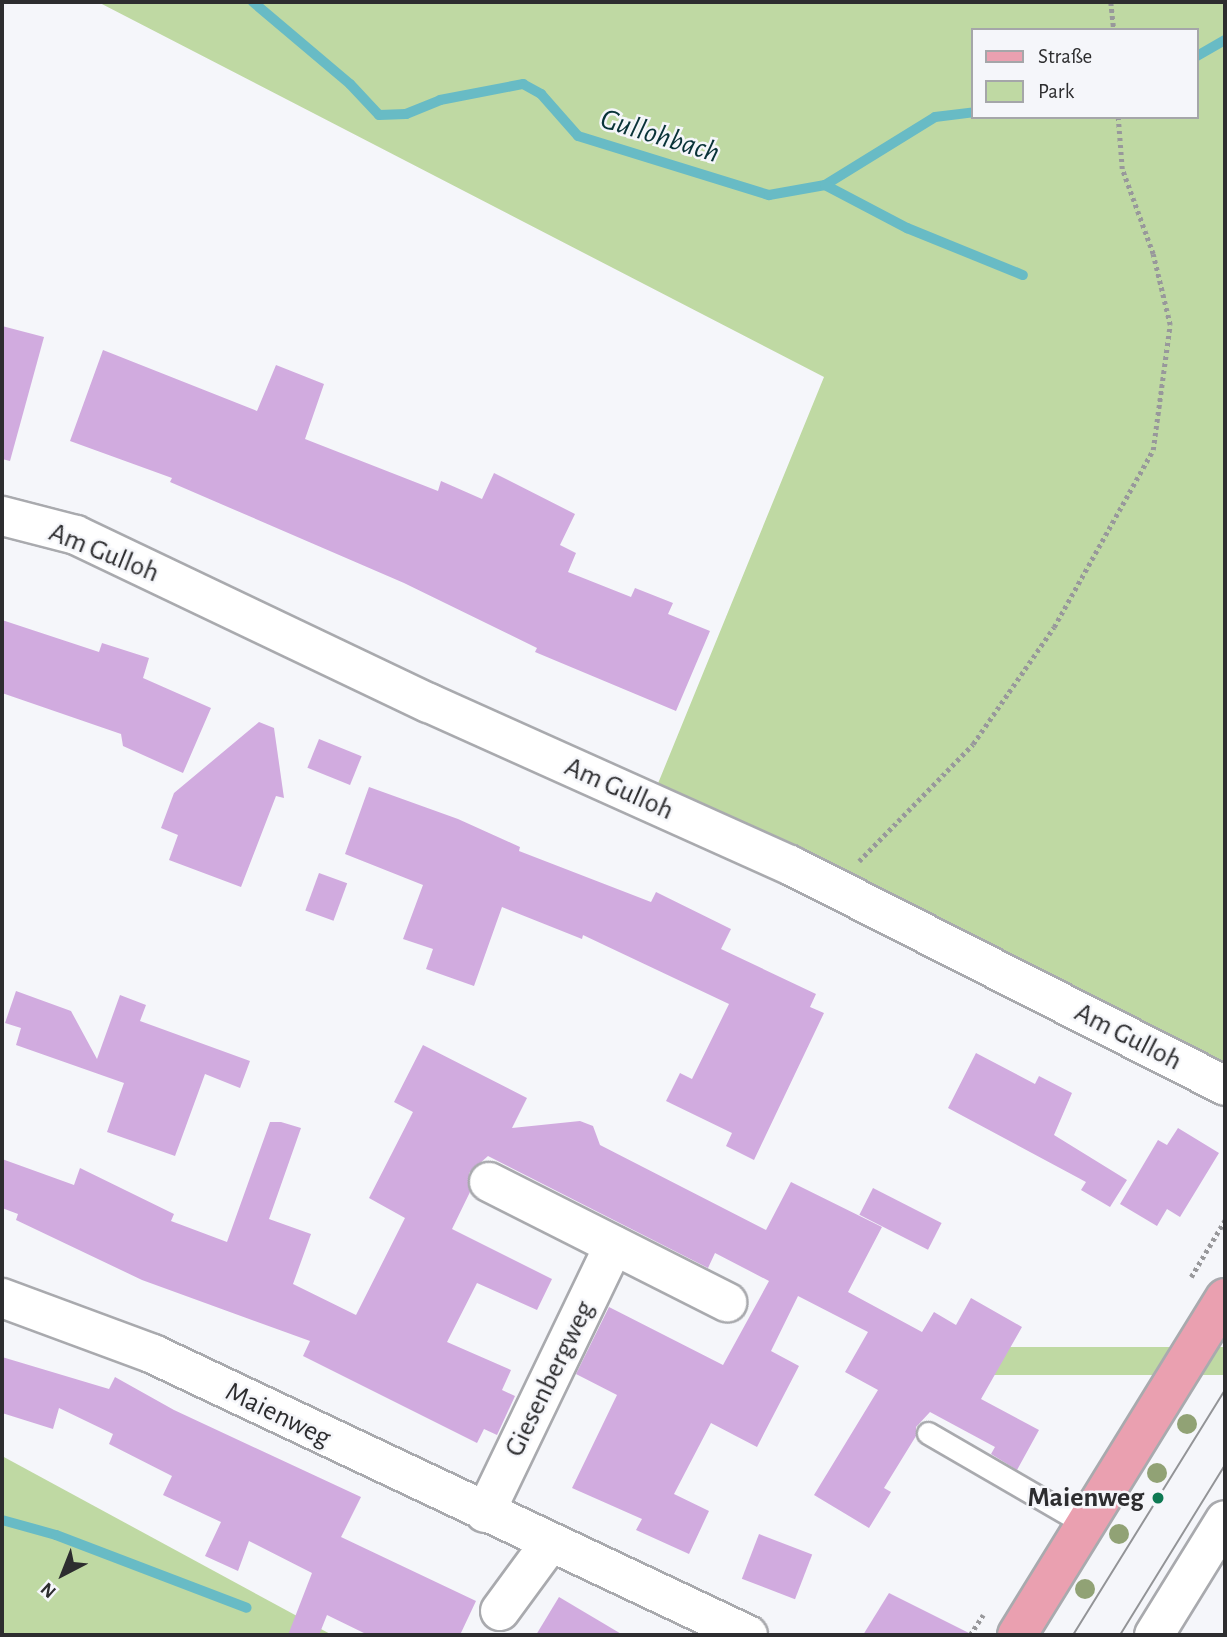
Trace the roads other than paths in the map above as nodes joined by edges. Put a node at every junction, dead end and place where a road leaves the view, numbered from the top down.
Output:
1 (2, 516) edge
2 (1225, 1086) edge
3 (489, 1182) dead end
4 (614, 1245) junction
5 (2, 1298) edge
6 (1225, 1298) edge
7 (727, 1303) dead end
8 (928, 1433) dead end
9 (485, 1513) junction
10 (1225, 1520) edge
11 (1085, 1524) junction
12 (550, 1542) junction
13 (500, 1611) dead end
14 (748, 1635) edge
15 (1017, 1635) edge
16 (1154, 1635) edge

1 - 2 street, Am Gulloh
3 - 4 street
4 - 7 street
4 - 9 street, Giesenbergweg
5 - 9 street, Maienweg
6 - 11 main road
8 - 11 lane
9 - 12 street, Maienweg
10 - 16 street
11 - 15 main road
12 - 13 street
12 - 14 street, Maienweg

